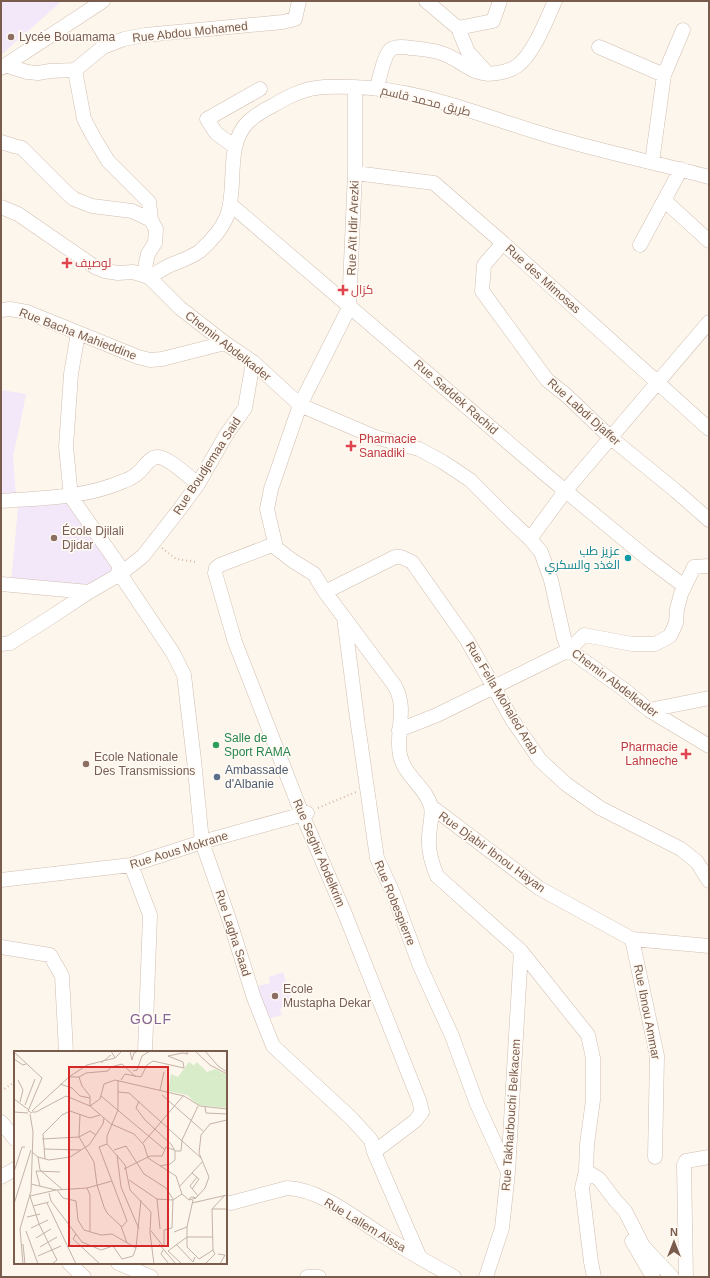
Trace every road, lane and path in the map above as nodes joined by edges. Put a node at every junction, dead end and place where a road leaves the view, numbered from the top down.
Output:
1 (103, 1) edge
2 (299, 1) edge
3 (426, 1) edge
4 (500, 1) edge
5 (555, 1) edge
6 (458, 28) junction
7 (683, 30) dead end
8 (599, 47) dead end
9 (3, 66) edge
10 (74, 70) junction
11 (488, 74) junction
12 (664, 74) junction
13 (355, 87) junction
14 (377, 88) junction
15 (260, 89) dead end
16 (1, 142) edge
17 (235, 147) junction
18 (652, 162) junction
19 (681, 169) junction
20 (355, 173) junction
21 (709, 176) edge
22 (665, 201) junction
23 (230, 204) junction
24 (1, 206) edge
25 (151, 220) junction
26 (709, 240) edge
27 (503, 243) junction
28 (640, 245) dead end
29 (149, 277) junction
30 (349, 308) junction
31 (1, 310) edge
32 (709, 322) edge
33 (78, 333) junction
34 (224, 343) junction
35 (253, 362) junction
36 (657, 383) junction
37 (300, 405) junction
38 (709, 429) edge
39 (611, 438) junction
40 (198, 484) junction
41 (566, 490) junction
42 (71, 497) junction
43 (1, 501) edge
44 (709, 520) edge
45 (530, 539) junction
46 (154, 541) junction
47 (272, 545) junction
48 (196, 562) dead end
49 (709, 566) edge
50 (120, 574) junction
51 (1, 584) edge
52 (684, 586) junction
53 (89, 592) junction
54 (325, 592) junction
55 (344, 616) junction
56 (1, 644) edge
57 (569, 650) junction
58 (494, 687) junction
59 (709, 698) edge
60 (649, 710) junction
61 (400, 730) junction
62 (709, 746) edge
63 (367, 787) junction
64 (432, 808) junction
65 (304, 813) junction
66 (202, 842) junction
67 (131, 865) junction
68 (1, 880) edge
69 (709, 880) edge
70 (632, 940) junction
71 (709, 946) edge
72 (1, 947) edge
73 (521, 951) junction
74 (66, 1051) edge
75 (145, 1051) edge
76 (14, 1083) edge
77 (1, 1091) edge
78 (1, 1122) edge
79 (14, 1138) edge
80 (374, 1152) junction
81 (655, 1157) dead end
82 (709, 1157) edge
83 (14, 1170) edge
84 (586, 1171) junction
85 (508, 1172) junction
86 (1, 1177) edge
87 (615, 1200) junction
88 (227, 1202) edge
89 (420, 1258) junction
90 (70, 1264) edge
91 (120, 1264) edge
92 (84, 1277) edge
93 (151, 1277) edge
94 (306, 1277) edge
95 (319, 1277) edge
96 (454, 1277) edge
97 (486, 1277) edge
98 (594, 1277) edge
99 (653, 1277) edge
100 (672, 1277) edge
101 (686, 1277) edge

1 - 9 street
2 - 10 street, Rue Abdou Mohamed
3 - 6 street
4 - 6 street
5 - 11 street
6 - 11 street
7 - 12 street
8 - 12 street
9 - 10 street
10 - 25 street
11 - 14 street
12 - 18 street
13 - 14 street, طريق محمد قاسم
13 - 17 street, طريق محمد قاسم
13 - 20 street, Rue Aït Idir Arezki
14 - 18 street, طريق محمد قاسم
15 - 17 street
16 - 25 street
17 - 23 street, طريق محمد قاسم
18 - 19 street, طريق محمد قاسم
19 - 21 street, طريق محمد قاسم
19 - 22 street
20 - 27 street, Rue des Mimosas
20 - 30 street, Rue Aït Idir Arezki
22 - 26 street
22 - 28 street
23 - 29 street, طريق محمد قاسم
23 - 30 street, Rue Saddek Rachid
24 - 29 street
25 - 29 street
27 - 36 street, Rue des Mimosas
27 - 39 street, Rue Labdi Djaffer
29 - 34 street, Chemin Abdelkader
30 - 37 street, Rue Aït Idir Arezki
30 - 41 street, Rue Saddek Rachid
31 - 33 street, Rue Bacha Mahieddine
32 - 36 street
33 - 34 street, Rue Bacha Mahieddine
33 - 42 street
34 - 35 street, Chemin Abdelkader
35 - 37 street, Chemin Abdelkader
35 - 40 street, Rue Boudjemaa Said
36 - 38 street, Rue des Mimosas
36 - 39 street
37 - 45 street, Chemin Abdelkader
37 - 47 street, Rue Aït Idir Arezki
39 - 41 street
39 - 44 street, Rue Labdi Djaffer
40 - 42 street
40 - 46 street, Rue Boudjemaa Said
41 - 45 street
41 - 52 street, Rue Saddek Rachid
42 - 43 street
42 - 50 street, Rue Lagha Saad
45 - 57 street, Chemin Abdelkader
46 - 48 path
46 - 50 street, Rue Boudjemaa Said
47 - 54 street
47 - 65 street, Rue Seghir Abdelkrim
49 - 52 street
50 - 53 street, Rue Boudjemaa Said
50 - 66 street, Rue Lagha Saad
51 - 53 street
52 - 57 street
53 - 56 street, Rue Boudjemaa Said
54 - 55 street
54 - 58 street, Rue Fella Mohaled Arab
55 - 61 street
55 - 63 street, Rue Robespierre
57 - 58 street
57 - 60 street, Chemin Abdelkader
58 - 61 street
58 - 69 street, Rue Fella Mohaled Arab
59 - 60 street
60 - 62 street, Chemin Abdelkader
61 - 64 street
63 - 65 path
63 - 85 street, Rue Robespierre
64 - 70 street, Rue Djabir Ibnou Hayan
64 - 73 street
65 - 66 street, Rue Aous Mokrane
65 - 80 street, Rue Seghir Abdelkrim
66 - 67 street, Rue Aous Mokrane
66 - 80 street, Rue Lagha Saad
67 - 68 street, Rue Aous Mokrane
67 - 75 street
70 - 71 street, Rue Djabir Ibnou Hayan
70 - 81 street, Rue Ibnou Ammar
72 - 74 street
73 - 84 street
73 - 85 street, Rue Takharbouchi Belkacem
76 - 77 path
78 - 79 street
80 - 89 street, Rue Lagha Saad
82 - 101 street
83 - 86 street
84 - 87 street
84 - 98 street
85 - 97 street, Rue Takharbouchi Belkacem
87 - 99 street
87 - 100 street
88 - 89 street, Rue Lallem Aissa
89 - 96 street, Rue Lallem Aissa
90 - 92 street
91 - 93 street
94 - 95 street

